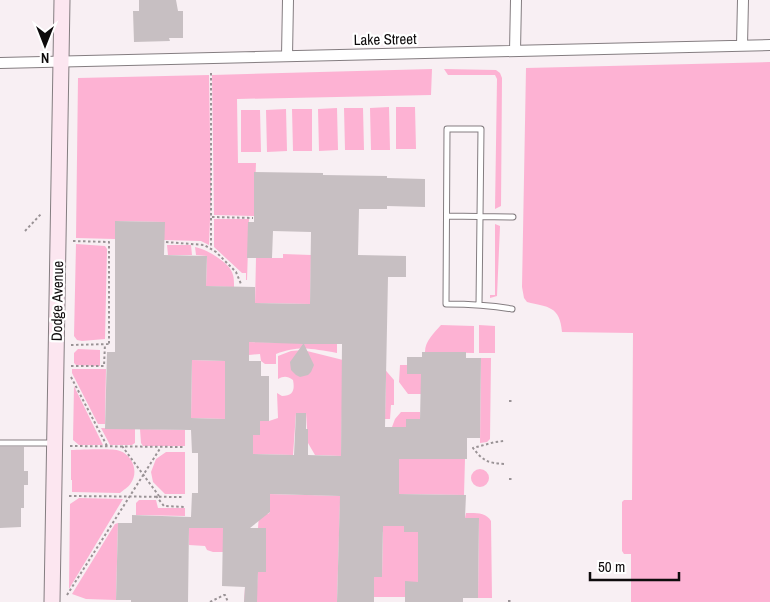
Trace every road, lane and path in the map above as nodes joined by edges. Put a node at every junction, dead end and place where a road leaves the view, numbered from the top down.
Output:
1 (62, 0) edge
2 (288, 0) edge
3 (516, 0) edge
4 (743, 0) edge
5 (742, 45) junction
6 (770, 45) edge
7 (515, 51) junction
8 (287, 56) junction
9 (61, 61) junction
10 (0, 63) edge
11 (211, 74) dead end
12 (41, 214) dead end
13 (447, 216) junction
14 (212, 217) junction
15 (480, 217) junction
16 (513, 217) dead end
17 (253, 218) dead end
18 (26, 231) dead end
19 (73, 240) dead end
20 (166, 242) dead end
21 (211, 250) junction
22 (241, 284) dead end
23 (479, 305) junction
24 (512, 308) dead end
25 (105, 344) junction
26 (72, 345) dead end
27 (71, 366) dead end
28 (71, 377) dead end
29 (509, 401) dead end
30 (513, 401) dead end
31 (504, 441) dead end
32 (54, 442) junction
33 (0, 443) edge
34 (70, 446) dead end
35 (107, 446) junction
36 (122, 446) junction
37 (161, 447) junction
38 (184, 448) dead end
39 (504, 464) dead end
40 (143, 474) junction
41 (510, 478) dead end
42 (514, 478) dead end
43 (69, 496) dead end
44 (129, 496) junction
45 (158, 496) junction
46 (183, 497) dead end
47 (184, 507) dead end
48 (67, 595) dead end
49 (508, 601) edge
50 (512, 601) edge
51 (52, 602) edge
52 (210, 602) edge
53 (228, 602) edge

1 - 9 main road, Dodge Avenue
2 - 8 street
3 - 7 street
4 - 5 street
5 - 6 street, Lake Street
5 - 7 street, Lake Street
7 - 8 street, Lake Street
8 - 9 street, Lake Street
9 - 10 street, Lake Street
9 - 32 main road, Dodge Avenue
11 - 14 path
12 - 18 path
13 - 15 lane
13 - 15 lane
13 - 23 lane
14 - 17 path
14 - 21 path
15 - 16 lane
15 - 23 lane
19 - 25 path
20 - 21 path
21 - 22 path
23 - 24 lane
25 - 26 path
25 - 27 path
28 - 35 path
29 - 30 path
31 - 39 path
32 - 33 lane
32 - 51 main road, Dodge Avenue
34 - 35 path
35 - 36 path
36 - 37 path
36 - 40 path
37 - 38 path
37 - 40 path
40 - 44 path
40 - 45 path
41 - 42 path
43 - 44 path
44 - 45 path
44 - 48 path
45 - 46 path
45 - 47 path
49 - 50 path
52 - 53 path

